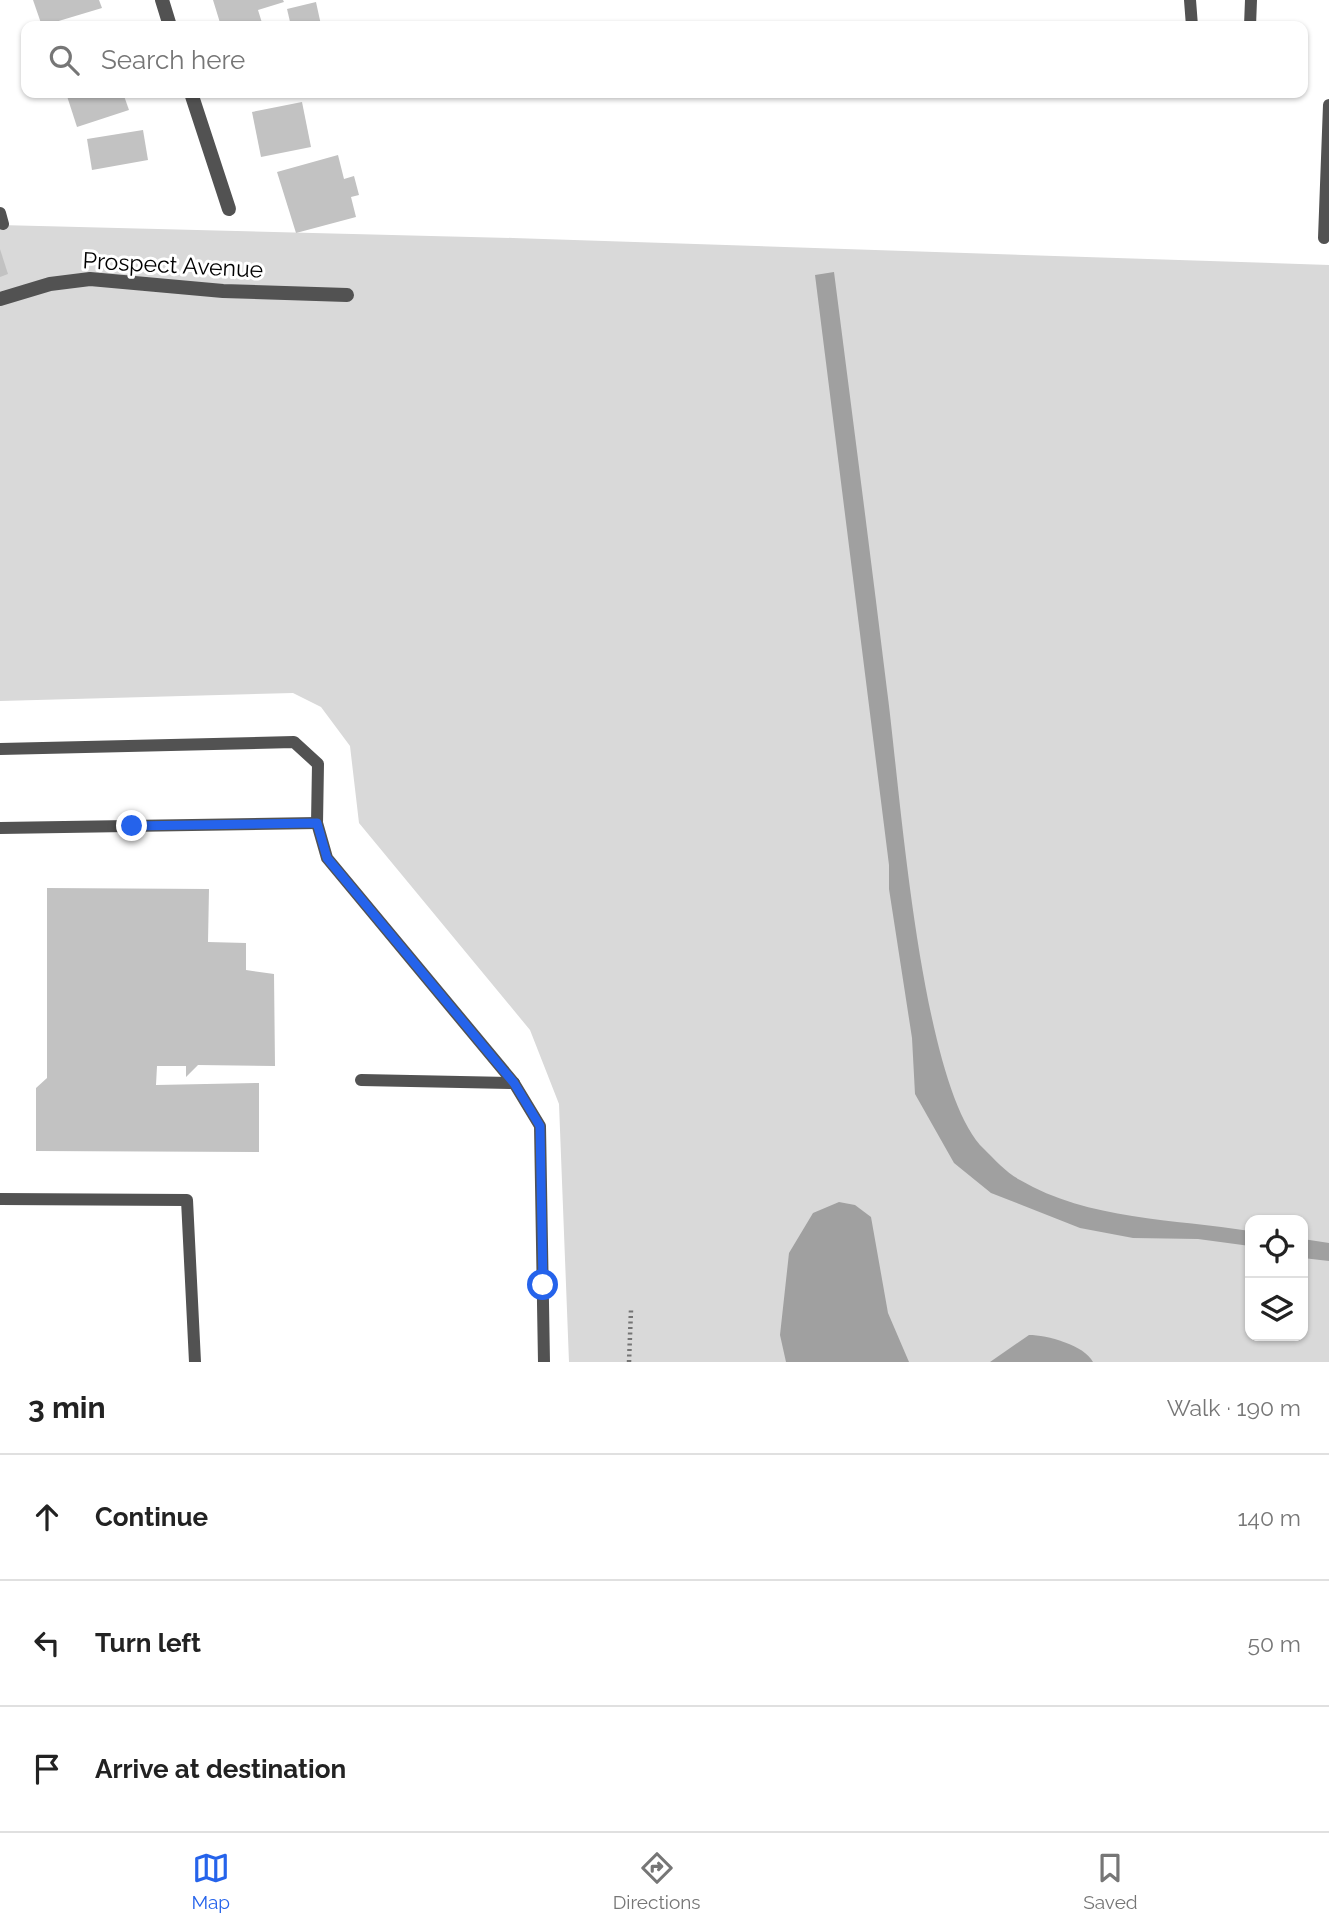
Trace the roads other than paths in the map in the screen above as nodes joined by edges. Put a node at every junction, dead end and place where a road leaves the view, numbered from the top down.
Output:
1 (162, 0) edge
2 (1190, 0) edge
3 (1251, 0) edge
4 (168, 21) edge
5 (1192, 21) edge
6 (1250, 21) edge
7 (193, 98) edge
8 (1329, 105) edge
9 (1329, 118) edge
10 (229, 209) dead end
11 (1324, 238) dead end
12 (347, 295) dead end
13 (0, 299) edge
14 (0, 749) edge
15 (317, 823) junction
16 (0, 828) edge
17 (361, 1080) dead end
18 (514, 1083) junction
19 (0, 1199) edge
20 (195, 1362) edge
21 (544, 1362) edge

1 - 4 street
2 - 5 lane
3 - 6 lane
7 - 10 street
8 - 9 lane
9 - 11 lane
12 - 13 street, Prospect Avenue
14 - 15 lane
15 - 16 lane
15 - 18 lane
17 - 18 lane
18 - 21 lane
19 - 20 lane

